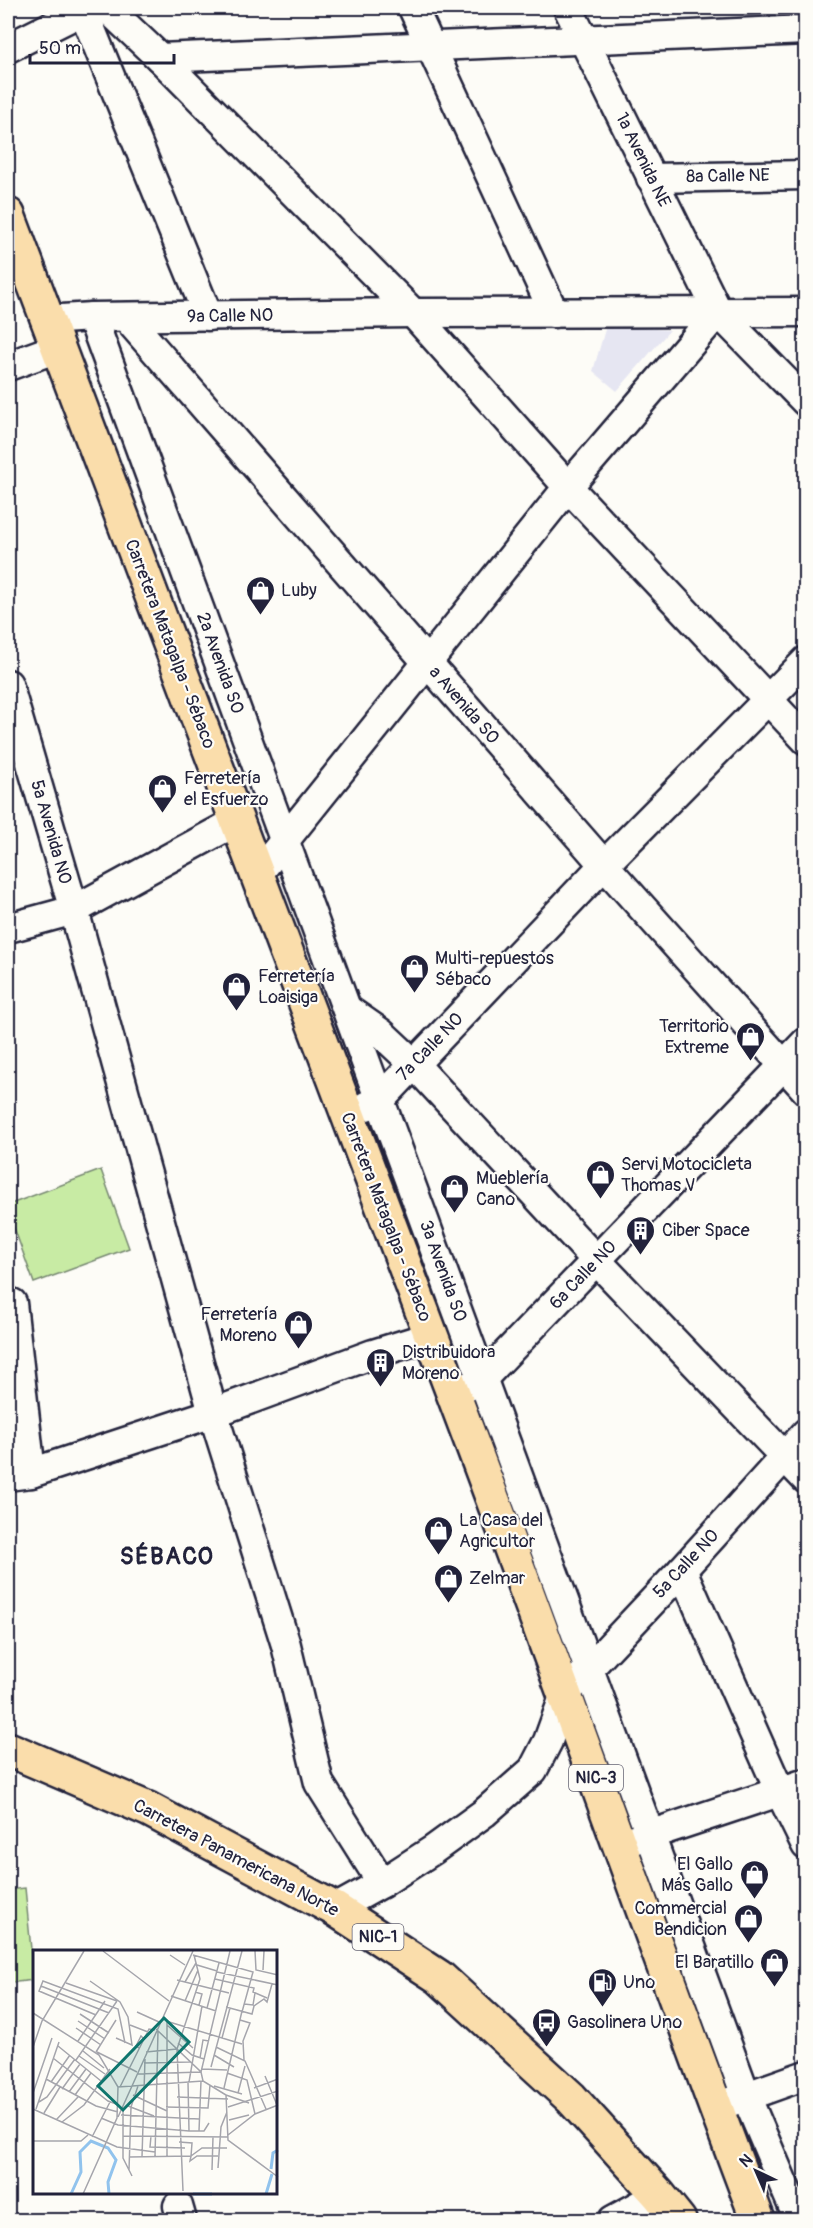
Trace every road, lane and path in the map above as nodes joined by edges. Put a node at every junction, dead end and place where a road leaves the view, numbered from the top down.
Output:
1 (92, 8) edge
2 (413, 8) edge
3 (568, 8) edge
4 (750, 20) edge
5 (806, 30) edge
6 (584, 40) junction
7 (430, 46) junction
8 (8, 48) edge
9 (160, 58) junction
10 (806, 175) edge
11 (651, 178) junction
12 (8, 215) edge
13 (718, 312) junction
14 (806, 312) edge
15 (413, 313) junction
16 (554, 313) junction
17 (208, 316) junction
18 (92, 317) junction
19 (126, 317) junction
20 (52, 334) junction
21 (8, 366) edge
22 (806, 402) edge
23 (568, 487) junction
24 (806, 661) edge
25 (427, 663) junction
26 (8, 684) edge
27 (767, 700) junction
28 (806, 740) edge
29 (237, 821) junction
30 (286, 839) junction
31 (604, 865) junction
32 (257, 875) junction
33 (74, 910) junction
34 (8, 928) edge
35 (348, 1010) junction
36 (806, 1042) edge
37 (413, 1063) junction
38 (784, 1065) junction
39 (806, 1089) edge
40 (381, 1099) junction
41 (348, 1115) junction
42 (597, 1261) junction
43 (12, 1303) dead end
44 (431, 1336) junction
45 (482, 1379) junction
46 (453, 1393) junction
47 (213, 1413) junction
48 (806, 1433) edge
49 (785, 1456) junction
50 (19, 1475) edge
51 (806, 1479) edge
52 (682, 1570) junction
53 (589, 1668) junction
54 (565, 1694) junction
55 (8, 1749) edge
56 (793, 1788) edge
57 (635, 1840) junction
58 (806, 1845) edge
59 (382, 1883) junction
60 (335, 1910) junction
61 (806, 2074) edge
62 (746, 2096) junction
63 (714, 2108) junction
64 (659, 2195) junction
65 (613, 2220) edge
66 (679, 2220) edge
67 (758, 2220) edge
68 (801, 2220) edge

1 - 8 street
1 - 9 street
1 - 17 street
2 - 7 street
3 - 6 street, 1a Avenida NE
4 - 5 street
4 - 6 street
6 - 7 street
6 - 11 street, 1a Avenida NE
7 - 9 street
7 - 16 street
9 - 15 street
10 - 11 street, 8a Calle NE
11 - 13 street, 1a Avenida NE
12 - 20 main road, Carretera Matagalpa - Sébaco / NIC-3
13 - 14 street, 9a Calle NO
13 - 16 street, 9a Calle NO
13 - 22 street, 1a Avenida NE
13 - 23 street
15 - 16 street, 9a Calle NO
15 - 17 street, 9a Calle NO
15 - 23 street
17 - 19 street, 9a Calle NO
18 - 19 street, 9a Calle NO
18 - 20 street, 9a Calle NO
18 - 30 street, 2a Avenida SO
19 - 25 street, a Avenida SO
20 - 21 street
20 - 29 main road, Carretera Matagalpa - Sébaco / NIC-3
23 - 25 street
23 - 27 street
24 - 27 street, 7a Calle NO
25 - 30 street
25 - 31 street, a Avenida SO
26 - 33 street, 5a Avenida NO
27 - 28 street
27 - 31 street, 7a Calle NO
29 - 32 main road, Carretera Matagalpa - Sébaco / NIC-3
29 - 33 street
30 - 32 street
30 - 35 street, 2a Avenida SO
31 - 37 street, 7a Calle NO
31 - 38 street, a Avenida SO
32 - 41 main road, Carretera Matagalpa - Sébaco / NIC-3
33 - 34 street
33 - 47 street, 5a Avenida NO
35 - 37 street
35 - 40 street, 3a Avenida SO
36 - 38 street, 6a Calle NO
37 - 40 street, 7a Calle NO
37 - 42 street
38 - 39 street, a Avenida SO
38 - 42 street, 6a Calle NO
40 - 41 street, 7a Calle NO
40 - 45 street, 3a Avenida SO
41 - 44 main road, Carretera Matagalpa - Sébaco / NIC-3
42 - 45 street, 6a Calle NO
42 - 49 street
43 - 50 street
44 - 46 main road, Carretera Matagalpa - Sébaco / NIC-3
44 - 47 street
45 - 46 street, 6a Calle NO
45 - 53 street, 3a Avenida SO
46 - 54 main road, Carretera Matagalpa - Sébaco / NIC-3
47 - 50 street
47 - 59 street, 5a Avenida NO
48 - 49 street, 5a Calle NO
49 - 51 street
49 - 52 street, 5a Calle NO
52 - 53 street, 5a Calle NO
52 - 56 street
53 - 54 street, 5a Calle NO
53 - 57 street, 3a Avenida SO
54 - 57 main road, Carretera Matagalpa - Sébaco / NIC-3
54 - 59 street
55 - 60 main road, Carretera Panamericana Norte / NIC-1
56 - 57 street
56 - 58 street
57 - 62 street, 3a Avenida SO
57 - 63 main road, Carretera Matagalpa - Sébaco / NIC-3
59 - 60 street
60 - 64 main road, Carretera Panamericana Norte / NIC-1
61 - 62 street
62 - 63 street
62 - 68 street, 3a Avenida SO
63 - 67 main road, Carretera Matagalpa - Sébaco / NIC-3
64 - 65 street
64 - 66 main road, Carretera Panamericana Norte / NIC-1

